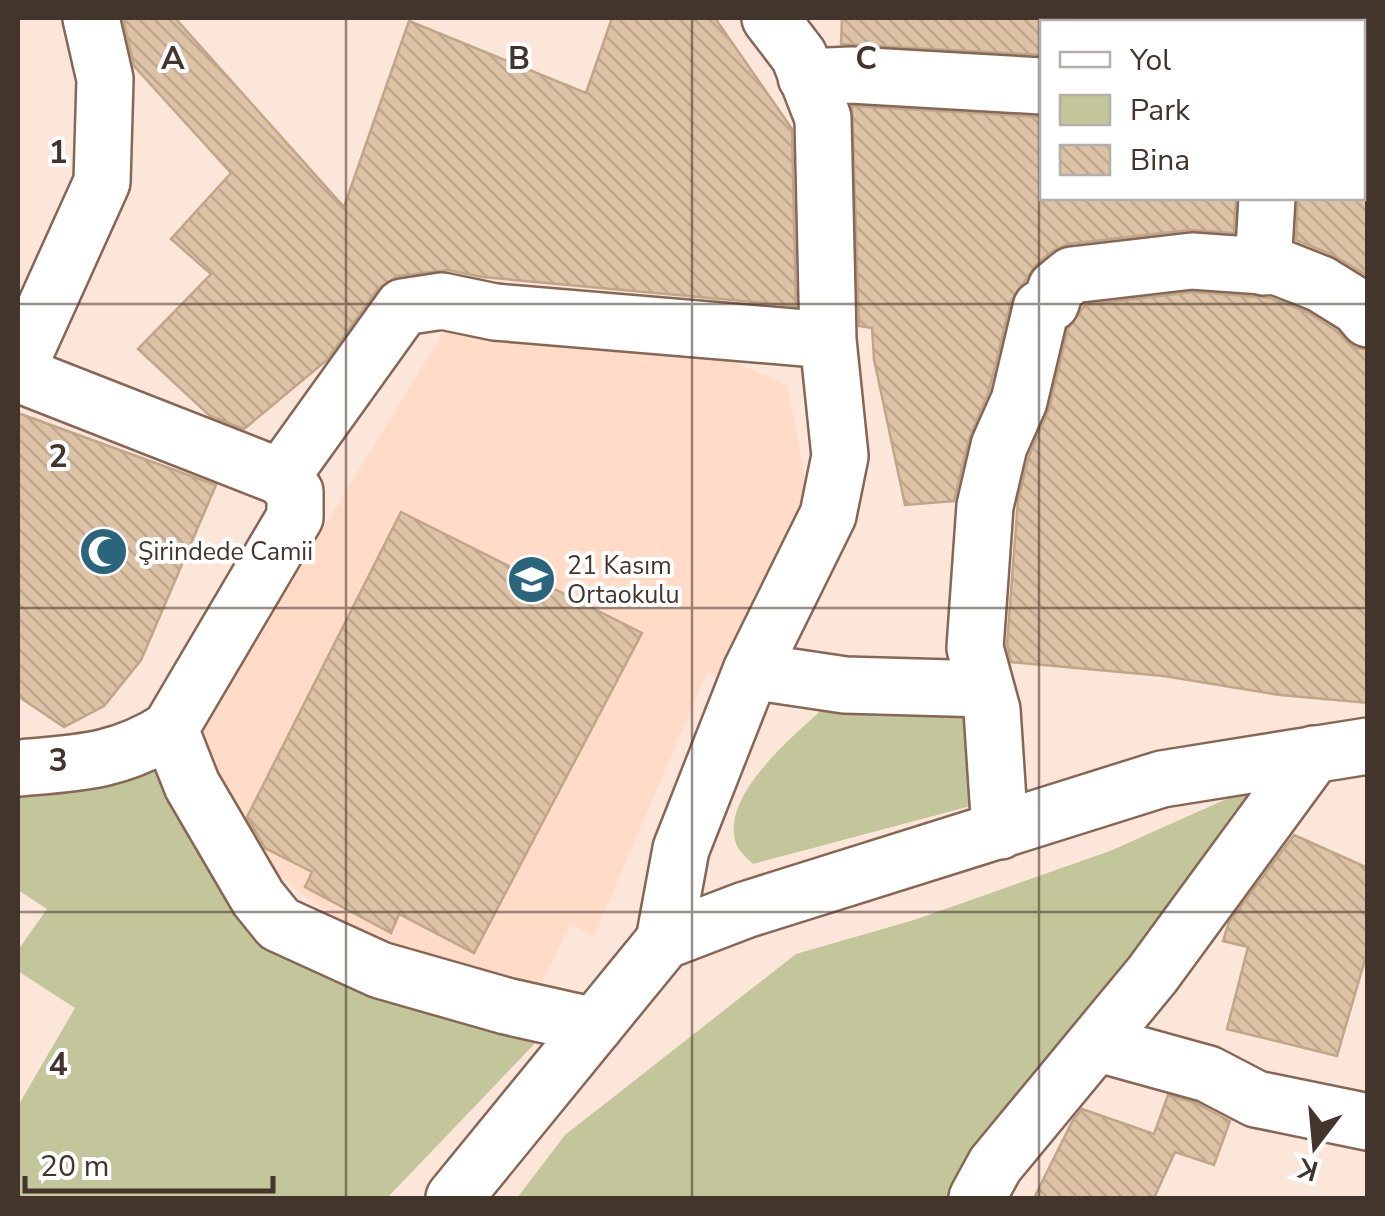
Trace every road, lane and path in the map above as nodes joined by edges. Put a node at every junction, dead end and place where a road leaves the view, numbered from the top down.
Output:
1 (91, 18) edge
2 (770, 18) edge
3 (806, 76) junction
4 (1040, 86) edge
5 (1268, 200) edge
6 (1263, 267) junction
7 (1368, 318) edge
8 (828, 340) junction
9 (18, 371) edge
10 (282, 476) junction
11 (751, 671) junction
12 (986, 689) junction
13 (170, 729) junction
14 (1368, 746) edge
15 (1314, 754) junction
16 (18, 768) edge
17 (1000, 831) junction
18 (664, 940) junction
19 (596, 1026) junction
20 (1096, 1043) junction
21 (1368, 1122) edge
22 (454, 1198) edge
23 (977, 1198) edge

1 - 9 street
2 - 3 street
3 - 4 street
3 - 8 street
5 - 6 street
6 - 7 street
6 - 12 street
8 - 10 street
8 - 11 street
9 - 10 street
10 - 13 street
11 - 12 street
11 - 18 street
12 - 17 street
13 - 16 street
13 - 19 street
14 - 15 street
15 - 17 street
15 - 20 street
17 - 18 street
18 - 19 street
19 - 22 street
20 - 21 street
20 - 23 street

